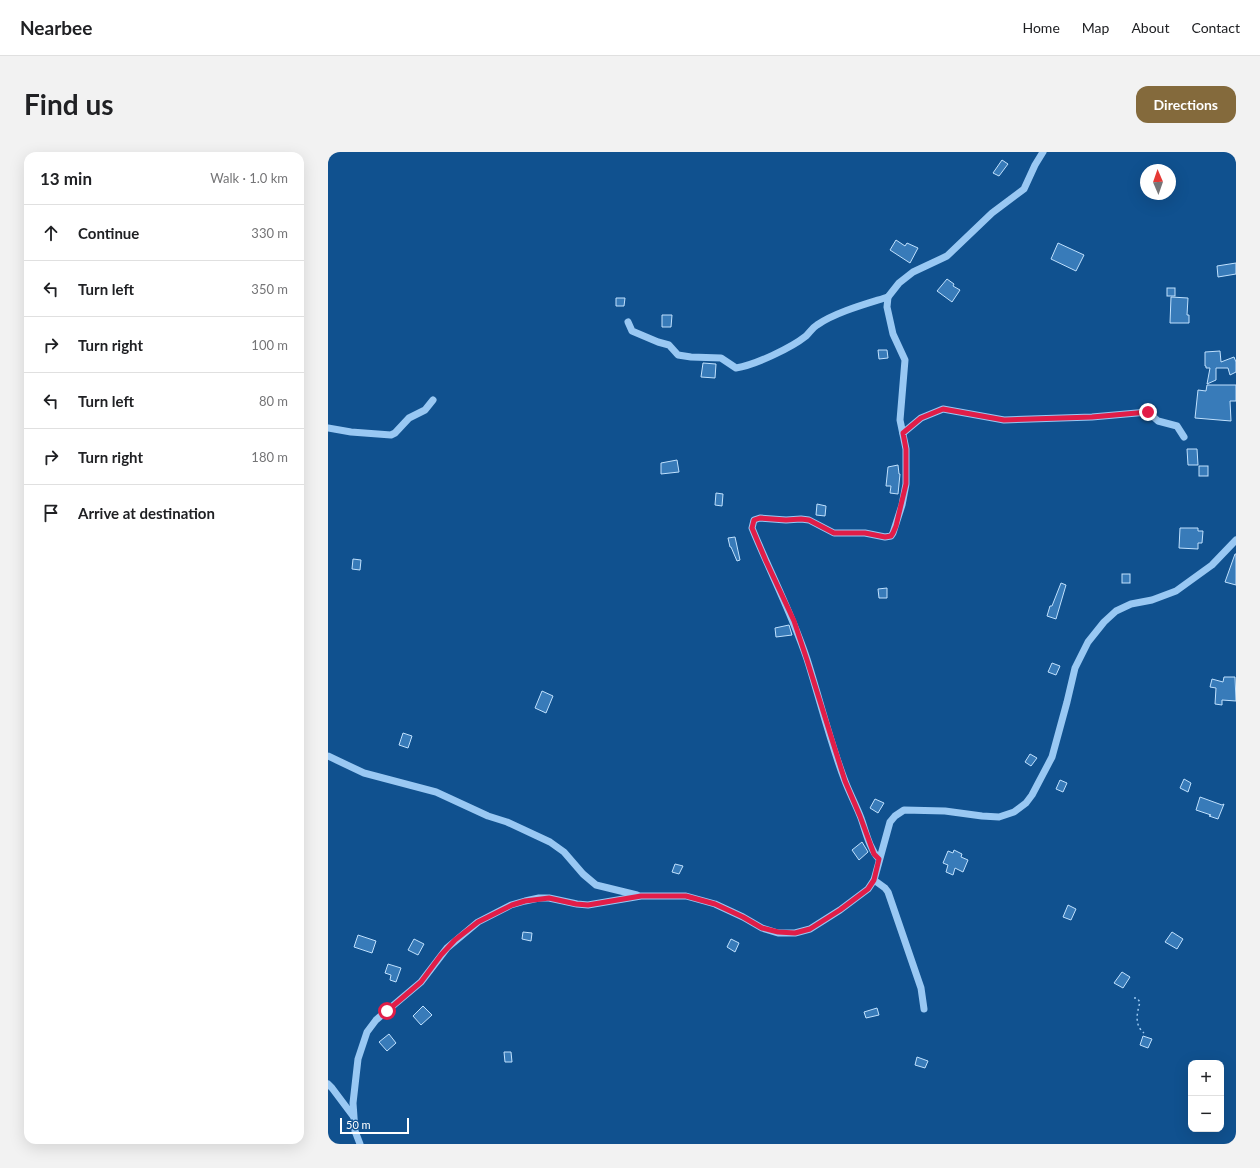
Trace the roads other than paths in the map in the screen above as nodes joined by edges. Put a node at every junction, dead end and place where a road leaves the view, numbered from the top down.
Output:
1 (1043, 152) edge
2 (888, 297) junction
3 (628, 322) dead end
4 (432, 400) dead end
5 (328, 428) edge
6 (903, 433) junction
7 (1184, 437) dead end
8 (1236, 540) edge
9 (328, 756) edge
10 (879, 859) junction
11 (874, 880) junction
12 (641, 896) junction
13 (924, 1009) dead end
14 (328, 1084) edge
15 (353, 1116) junction
16 (360, 1144) edge

1 - 2 street
2 - 3 street
2 - 6 street
4 - 5 street
6 - 7 street
6 - 10 street
8 - 10 street
9 - 12 street
10 - 11 street
11 - 12 street
11 - 13 street
12 - 15 street
14 - 15 street
15 - 16 street

